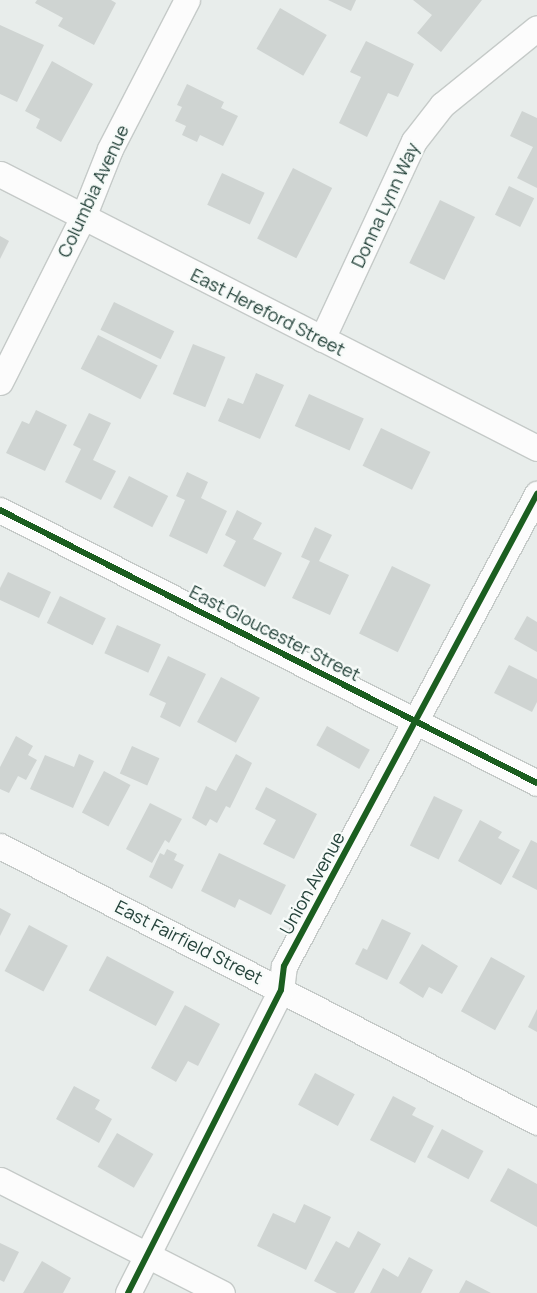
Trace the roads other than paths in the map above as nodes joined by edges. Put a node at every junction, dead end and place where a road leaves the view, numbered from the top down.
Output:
1 (187, 0) edge
2 (537, 28) edge
3 (0, 174) edge
4 (83, 216) junction
5 (322, 339) junction
6 (0, 382) edge
7 (537, 448) edge
8 (537, 494) edge
9 (0, 510) edge
10 (417, 722) junction
11 (537, 783) edge
12 (0, 846) edge
13 (281, 990) junction
14 (537, 1122) edge
15 (0, 1180) edge
16 (148, 1256) junction
17 (128, 1293) edge
18 (222, 1293) edge

1 - 4 street, Columbia Avenue
2 - 5 street, Donna Lynn Way
3 - 4 street, East Hereford Street
4 - 5 street, East Hereford Street
4 - 6 street, Columbia Avenue
5 - 7 street, East Hereford Street
8 - 10 street, Union Avenue
9 - 10 street, East Gloucester Street
10 - 11 street, East Gloucester Street
10 - 13 street, Union Avenue
12 - 13 street, East Fairfield Street
13 - 14 street, East Fairfield Street
13 - 16 street, Union Avenue
15 - 16 street
16 - 17 street, Union Avenue
16 - 18 street

